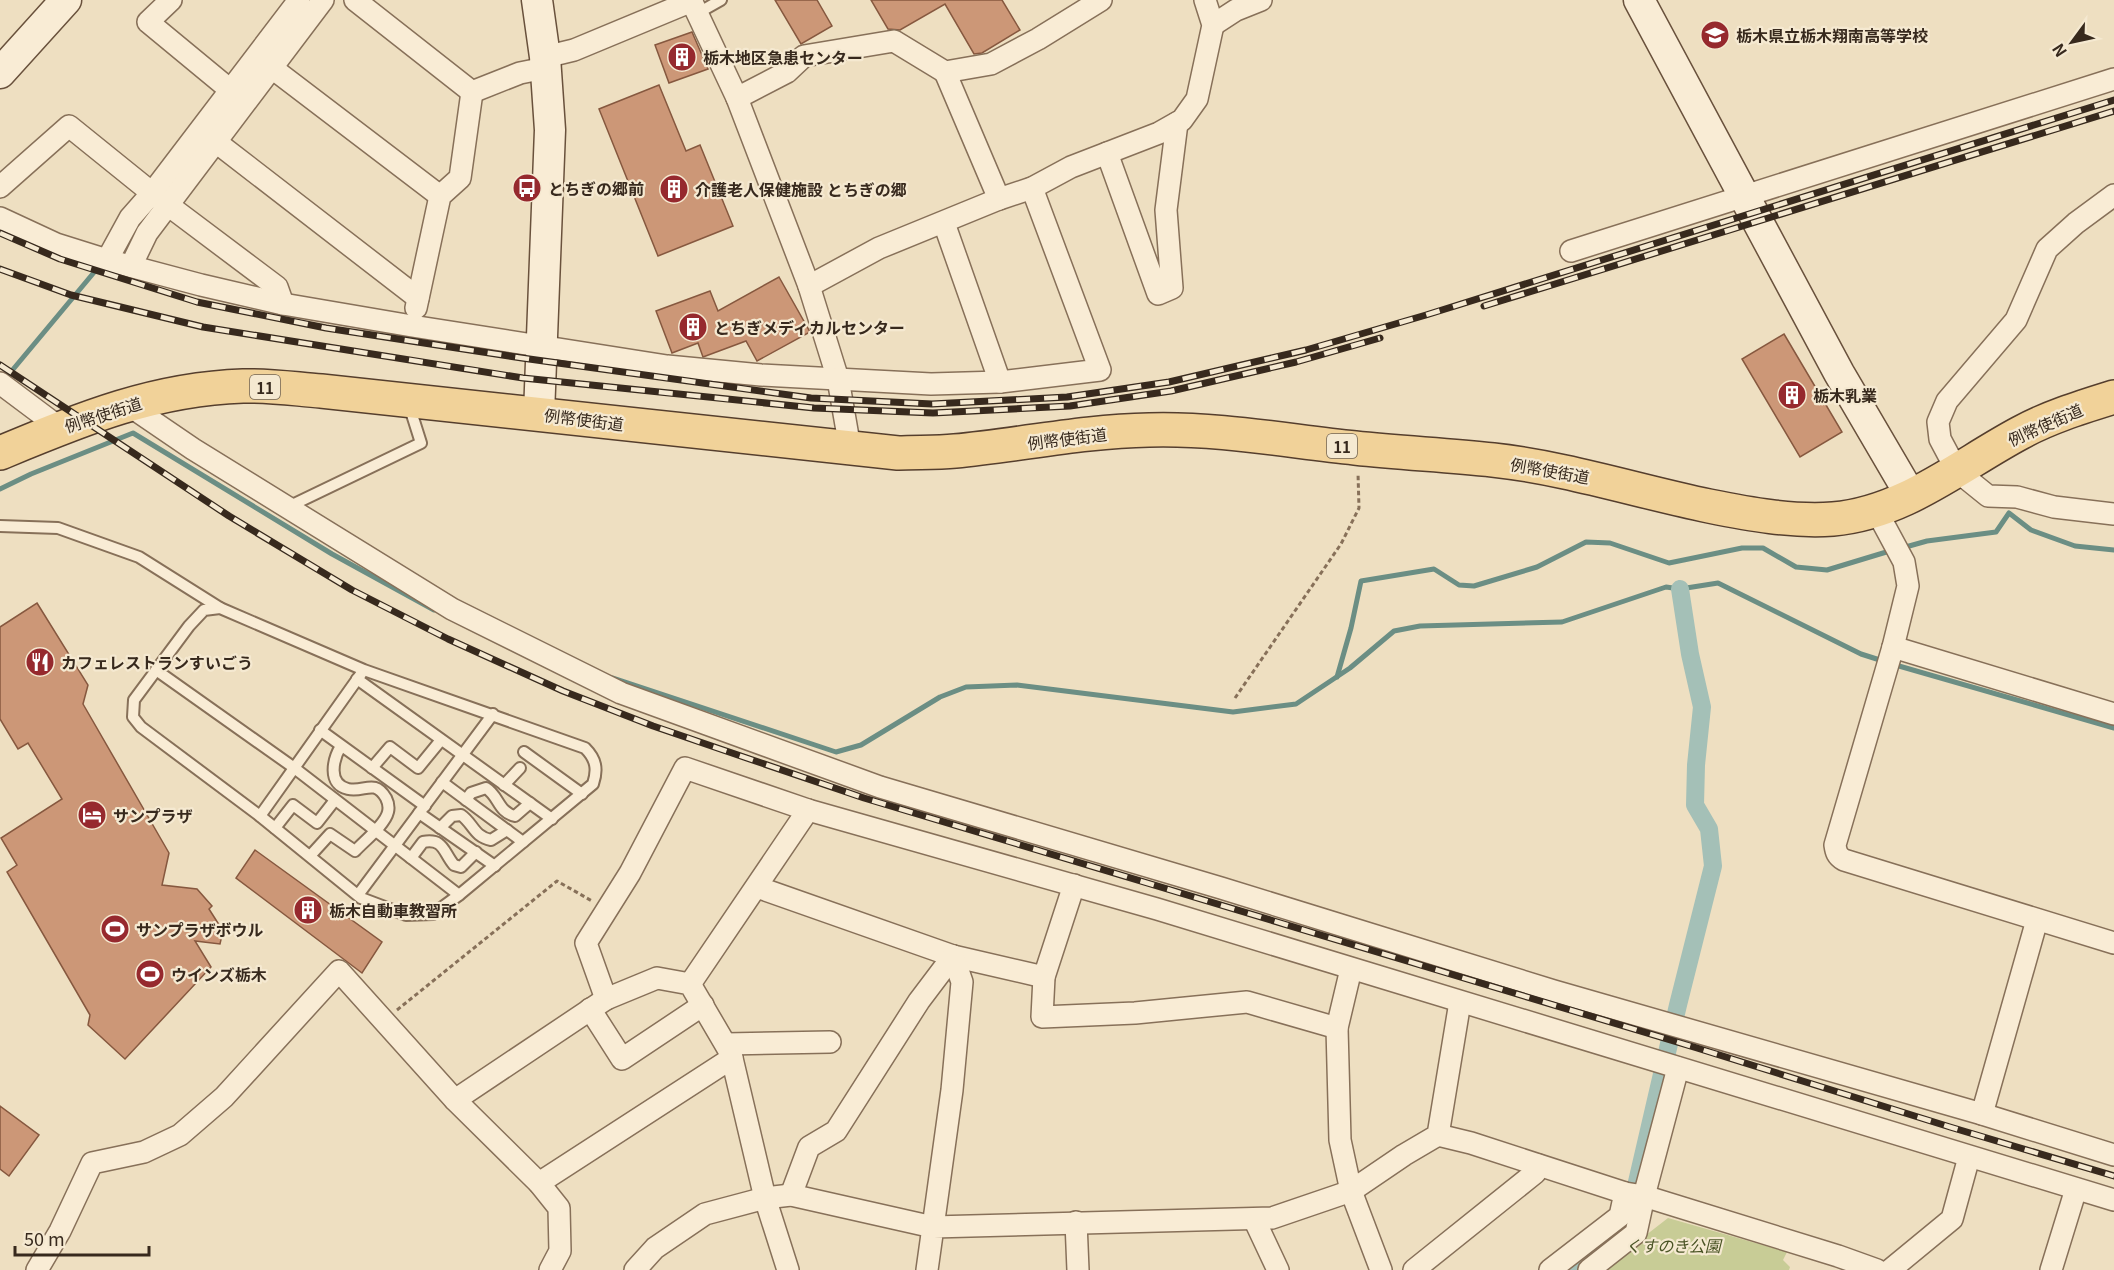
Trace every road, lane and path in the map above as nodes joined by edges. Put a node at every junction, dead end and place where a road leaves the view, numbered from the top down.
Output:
1 (66, 0) edge
2 (171, 0) edge
3 (298, 0) edge
4 (323, 0) edge
5 (355, 0) edge
6 (537, 0) edge
7 (721, 0) edge
8 (1101, 0) edge
9 (1205, 0) edge
10 (1261, 0) edge
11 (1639, 0) edge
12 (694, 5) edge
13 (1213, 25) junction
14 (545, 63) junction
15 (272, 68) junction
16 (945, 72) junction
17 (0, 73) edge
18 (2114, 79) edge
19 (472, 92) junction
20 (238, 96) junction
21 (737, 98) junction
22 (1177, 123) junction
23 (216, 142) junction
24 (1107, 153) junction
25 (0, 187) edge
26 (1032, 188) junction
27 (2114, 195) edge
28 (440, 196) junction
29 (1745, 196) junction
30 (160, 199) junction
31 (999, 199) junction
32 (0, 218) edge
33 (944, 222) junction
34 (1571, 252) dead end
35 (107, 260) junction
36 (131, 266) junction
37 (809, 286) junction
38 (418, 298) junction
39 (282, 304) junction
40 (412, 326) junction
41 (542, 346) junction
42 (838, 379) junction
43 (1000, 382) junction
44 (0, 383) edge
45 (2114, 397) edge
46 (407, 400) junction
47 (127, 404) junction
48 (540, 414) junction
49 (60, 428) junction
50 (850, 448) junction
51 (1357, 448) junction
52 (0, 453) edge
53 (1957, 471) junction
54 (1911, 496) junction
55 (288, 507) junction
56 (1876, 510) junction
57 (2114, 514) edge
58 (0, 526) edge
59 (220, 608) junction
60 (1893, 647) junction
61 (156, 670) junction
62 (360, 675) junction
63 (1236, 698) dead end
64 (493, 714) junction
65 (2114, 714) edge
66 (320, 730) junction
67 (441, 740) junction
68 (341, 746) junction
69 (524, 752) dead end
70 (293, 767) junction
71 (372, 768) junction
72 (520, 768) dead end
73 (442, 782) junction
74 (504, 785) junction
75 (582, 794) junction
76 (335, 800) junction
77 (466, 800) junction
78 (530, 803) junction
79 (422, 809) junction
80 (808, 810) junction
81 (260, 816) junction
82 (552, 819) junction
83 (275, 828) junction
84 (440, 828) junction
85 (507, 830) junction
86 (376, 831) junction
87 (523, 842) junction
88 (476, 852) junction
89 (310, 856) junction
90 (411, 858) junction
91 (495, 866) junction
92 (1074, 885) junction
93 (757, 887) junction
94 (358, 895) junction
95 (459, 896) junction
96 (607, 909) junction
97 (2037, 920) junction
98 (2114, 943) edge
99 (953, 956) junction
100 (1351, 969) junction
101 (1044, 977) junction
102 (690, 984) junction
103 (1460, 1002) junction
104 (598, 1004) junction
105 (703, 1005) junction
106 (384, 1021) junction
107 (1337, 1028) junction
108 (830, 1042) dead end
109 (729, 1051) junction
110 (1678, 1068) junction
111 (455, 1100) junction
112 (1982, 1114) junction
113 (1438, 1135) junction
114 (2114, 1155) edge
115 (1969, 1157) junction
116 (1538, 1165) junction
117 (539, 1183) junction
118 (2076, 1190) junction
119 (1351, 1191) junction
120 (790, 1195) junction
121 (1635, 1195) junction
122 (765, 1198) junction
123 (2114, 1200) edge
124 (1254, 1219) junction
125 (1076, 1222) junction
126 (933, 1227) junction
127 (37, 1270) edge
128 (550, 1270) edge
129 (635, 1270) edge
130 (788, 1270) edge
131 (927, 1270) edge
132 (1078, 1270) edge
133 (1278, 1270) edge
134 (1381, 1270) edge
135 (1414, 1270) edge
136 (1550, 1270) edge
137 (1589, 1270) edge
138 (1877, 1270) edge
139 (1890, 1270) edge
140 (2051, 1270) edge

1 - 17 street
2 - 20 street
3 - 20 street
4 - 15 street
5 - 19 street
6 - 14 street
7 - 12 lane
8 - 16 street
9 - 13 street
10 - 13 street
11 - 29 street
12 - 14 street
12 - 21 street
13 - 22 street
14 - 19 street
14 - 41 street
15 - 20 street
15 - 28 street
16 - 21 street
16 - 31 street
18 - 29 street
19 - 28 street
20 - 23 street
20 - 30 street
21 - 37 street
22 - 24 street
22 - 24 street
23 - 30 street
23 - 38 street
24 - 26 street
25 - 30 street
26 - 31 street
26 - 43 street
27 - 53 street
28 - 38 street
29 - 34 street
29 - 54 street
30 - 35 street
30 - 36 street
30 - 39 street
31 - 33 street
32 - 35 street
33 - 37 street
33 - 43 street
35 - 36 street
36 - 39 street
37 - 42 street
38 - 40 street
39 - 40 street
40 - 41 street
41 - 42 street
41 - 48 street
42 - 43 street
42 - 50 street
44 - 49 street
45 - 53 main road, 例幣使街道 / 11
46 - 47 main road, 例幣使街道 / 11
46 - 48 main road, 例幣使街道 / 11
46 - 55 lane
47 - 49 main road, 例幣使街道 / 11
47 - 55 street
48 - 50 main road, 例幣使街道 / 11
49 - 52 main road, 例幣使街道 / 11
50 - 51 main road, 例幣使街道 / 11
51 - 56 main road, 例幣使街道 / 11
51 - 63 path
53 - 54 main road, 例幣使街道 / 11
53 - 57 street
54 - 56 main road, 例幣使街道 / 11
55 - 112 street
56 - 60 street
58 - 59 lane
59 - 61 lane
59 - 62 lane
60 - 65 street
60 - 97 street
61 - 70 lane
61 - 81 lane
62 - 64 lane
62 - 66 lane
62 - 67 lane
64 - 73 lane
64 - 75 lane
66 - 68 lane
66 - 70 lane
67 - 71 lane
67 - 74 lane
68 - 71 lane
68 - 86 lane
69 - 75 lane
70 - 76 lane
70 - 81 lane
71 - 79 lane
72 - 74 lane
73 - 77 lane
73 - 79 lane
74 - 78 lane
75 - 82 lane
76 - 83 lane
76 - 86 lane
77 - 78 lane
77 - 85 lane
78 - 82 lane
79 - 84 lane
79 - 94 lane
80 - 92 street
80 - 93 street
80 - 96 street
81 - 83 lane
82 - 87 lane
83 - 89 lane
84 - 85 lane
84 - 88 lane
85 - 87 lane
86 - 89 lane
86 - 90 lane
87 - 91 lane
88 - 90 lane
88 - 91 lane
89 - 94 lane
90 - 95 lane
91 - 95 lane
92 - 100 street
92 - 101 street
93 - 99 street
93 - 102 street
94 - 95 lane
96 - 104 street
96 - 106 path
97 - 98 street
97 - 112 street
99 - 101 street
99 - 120 street
99 - 126 street
100 - 103 street
100 - 107 street
101 - 107 street
102 - 104 street
102 - 105 street
103 - 110 street
103 - 113 street
104 - 105 street
104 - 111 street
105 - 109 street
106 - 111 street
106 - 127 street
107 - 119 street
108 - 109 street
109 - 117 street
109 - 122 street
110 - 115 street
110 - 121 street
111 - 117 street
112 - 114 street
113 - 116 street
113 - 119 street
115 - 118 street
115 - 139 street
116 - 121 street
116 - 135 street
117 - 128 street
118 - 123 street
118 - 140 street
119 - 124 street
119 - 134 street
120 - 122 street
120 - 126 street
121 - 136 street
121 - 137 street
121 - 138 street
122 - 129 street
122 - 130 street
124 - 125 street
124 - 133 street
125 - 126 street
125 - 132 street
126 - 131 street

